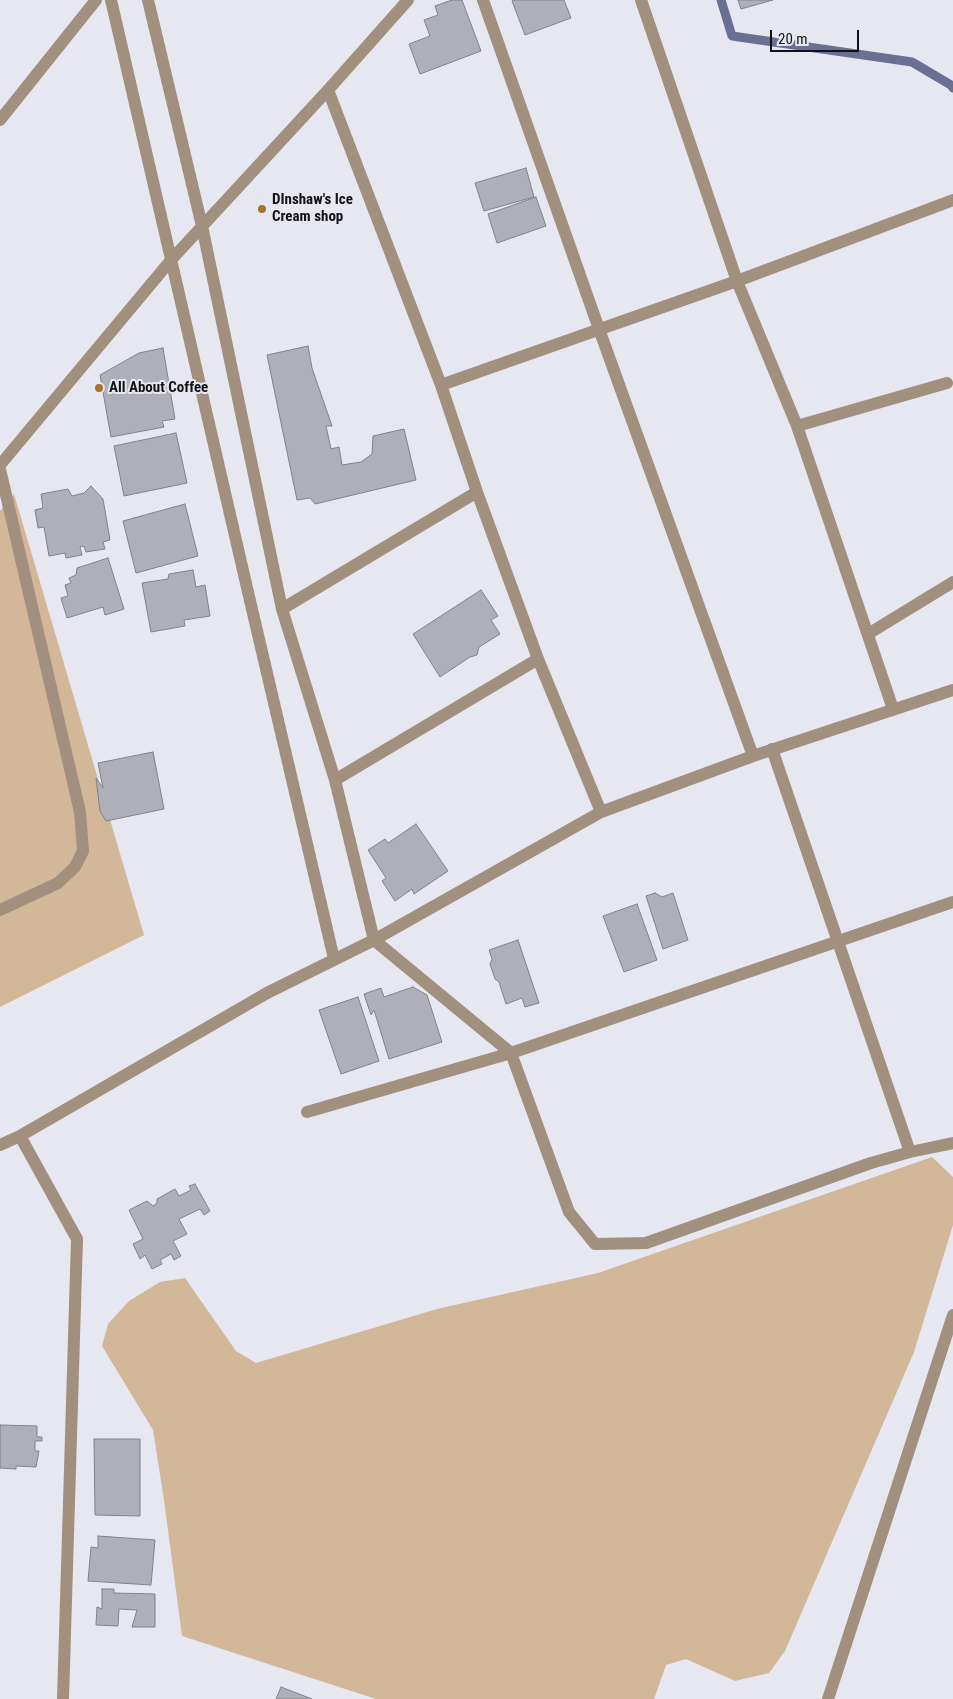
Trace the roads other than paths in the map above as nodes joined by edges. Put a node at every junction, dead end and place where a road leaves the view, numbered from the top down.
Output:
1 (96, 0) edge
2 (111, 0) edge
3 (148, 0) edge
4 (408, 0) edge
5 (483, 0) edge
6 (641, 0) edge
7 (328, 90) junction
8 (0, 120) edge
9 (953, 200) edge
10 (202, 226) junction
11 (171, 260) junction
12 (737, 281) junction
13 (599, 329) junction
14 (947, 383) dead end
15 (440, 385) junction
16 (797, 426) junction
17 (0, 467) edge
18 (477, 492) junction
19 (953, 582) edge
20 (282, 609) junction
21 (868, 634) junction
22 (538, 659) junction
23 (953, 690) edge
24 (893, 709) junction
25 (772, 749) junction
26 (753, 756) junction
27 (335, 780) junction
28 (601, 812) junction
29 (953, 902) edge
30 (0, 910) edge
31 (374, 940) junction
32 (838, 941) junction
33 (334, 959) junction
34 (511, 1052) junction
35 (307, 1112) dead end
36 (20, 1136) junction
37 (953, 1143) edge
38 (0, 1145) edge
39 (910, 1152) junction
40 (953, 1315) edge
41 (63, 1699) edge
42 (828, 1699) edge

1 - 8 street
2 - 11 street
3 - 10 street
4 - 7 street
5 - 13 street
6 - 12 street
7 - 10 street
7 - 15 street
9 - 12 street
10 - 11 street
10 - 20 street
11 - 17 street
11 - 33 street
12 - 13 street
12 - 16 street
13 - 15 street
13 - 26 street
14 - 16 street
15 - 18 street
16 - 21 street
17 - 30 street
18 - 20 street
18 - 22 street
19 - 21 street
20 - 27 street
21 - 24 street
22 - 27 street
22 - 28 street
23 - 24 street
24 - 25 street
25 - 26 street
25 - 32 street
26 - 28 street
27 - 31 street
28 - 31 street
29 - 32 street
31 - 33 street
31 - 34 street
32 - 34 street
32 - 39 street
33 - 36 street
34 - 35 street
34 - 39 street
36 - 38 street
36 - 41 street
37 - 39 street
40 - 42 street

